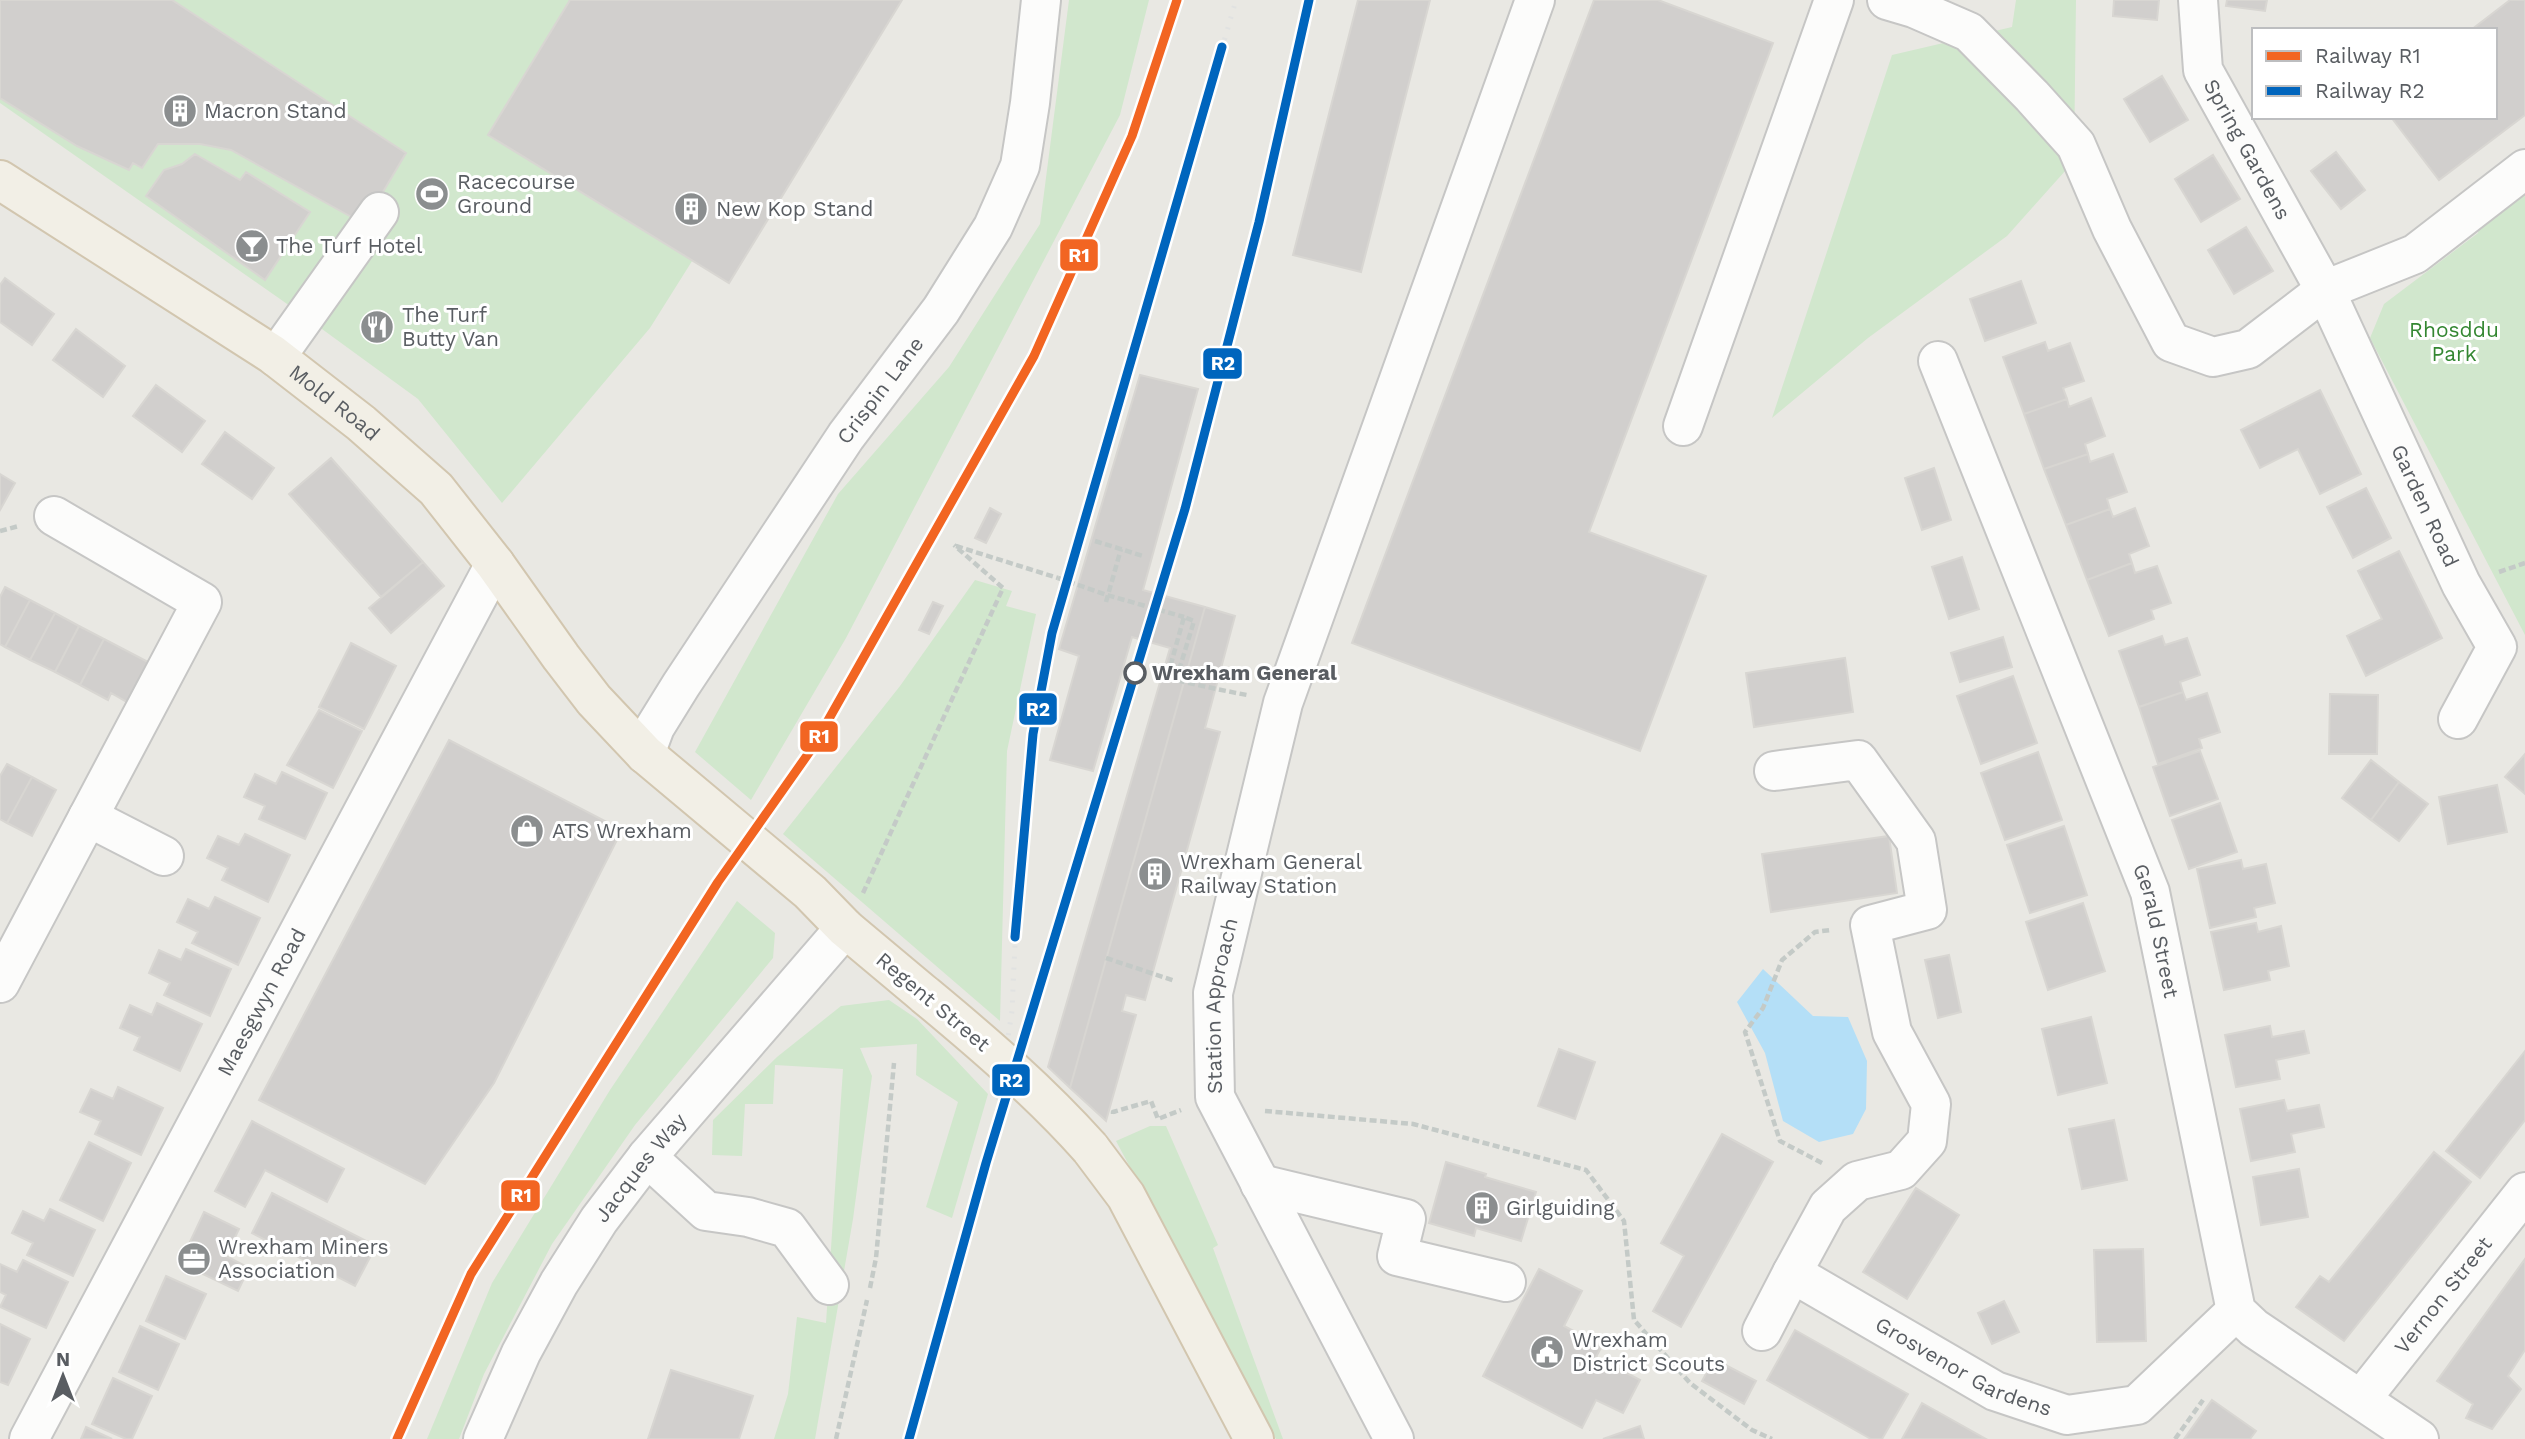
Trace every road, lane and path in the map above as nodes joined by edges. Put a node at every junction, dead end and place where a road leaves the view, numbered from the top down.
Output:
1 (1041, 0) edge
2 (1535, 0) edge
3 (1834, 0) edge
4 (1887, 0) edge
5 (2198, 0) edge
6 (2525, 169) edge
7 (0, 170) edge
8 (0, 180) edge
9 (50, 211) junction
10 (379, 212) dead end
11 (2325, 290) junction
12 (276, 356) junction
13 (1938, 361) dead end
14 (1683, 426) dead end
15 (54, 516) dead end
16 (1095, 541) dead end
17 (1121, 549) junction
18 (1143, 556) dead end
19 (495, 564) junction
20 (1107, 595) junction
21 (1106, 602) dead end
22 (1184, 617) junction
23 (561, 657) joint
24 (1176, 680) junction
25 (1283, 703) junction
26 (2458, 719) dead end
27 (645, 754) junction
28 (1774, 771) dead end
29 (88, 817) junction
30 (164, 856) dead end
31 (862, 894) dead end
32 (1870, 925) junction
33 (845, 928) junction
34 (1106, 958) dead end
35 (0, 983) edge
36 (1213, 993) junction
37 (894, 1063) dead end
38 (1215, 1097) junction
39 (1113, 1112) dead end
40 (1162, 1117) dead end
41 (647, 1157) junction
42 (1857, 1181) junction
43 (1260, 1184) junction
44 (2525, 1192) edge
45 (1792, 1273) junction
46 (1506, 1282) dead end
47 (830, 1285) dead end
48 (2236, 1311) junction
49 (1762, 1331) dead end
50 (2362, 1398) junction
51 (29, 1439) edge
52 (483, 1439) edge
53 (836, 1439) edge
54 (1254, 1439) edge
55 (1394, 1439) edge
56 (1772, 1439) edge
57 (2418, 1439) edge

1 - 27 street, Crispin Lane
2 - 25 street, Station Approach
3 - 14 street
4 - 11 street
5 - 11 street, Spring Gardens
6 - 11 street
7 - 9 main road, Mold Road
8 - 9 main road, Mold Road
9 - 12 main road, Mold Road
10 - 12 street
11 - 26 street, Garden Road
12 - 19 main road, Mold Road
13 - 48 street, Gerald Street
15 - 29 street
16 - 17 path
17 - 18 path
17 - 20 path
19 - 23 main road, Mold Road
19 - 51 street, Maesgwyn Road
20 - 21 path
20 - 22 path, bridge
20 - 31 path, bridge
22 - 24 path
22 - 24 path
23 - 27 main road, Regent Street
24 - 25 path
25 - 36 street, Station Approach
27 - 33 main road, Regent Street
28 - 32 street
29 - 30 street
29 - 35 street
32 - 42 street
32 - 42 path
33 - 41 street, Jacques Way
33 - 54 main road, Regent Street, bridge
34 - 36 path
36 - 38 street, Station Approach
37 - 53 path
38 - 43 street, Station Approach
38 - 56 path
39 - 40 path
41 - 47 street
41 - 52 street, Jacques Way
42 - 45 street
43 - 46 street
43 - 55 street, Station Approach
44 - 50 street, Vernon Street
45 - 48 street, Grosvenor Gardens
45 - 49 street
48 - 50 street
50 - 57 street

